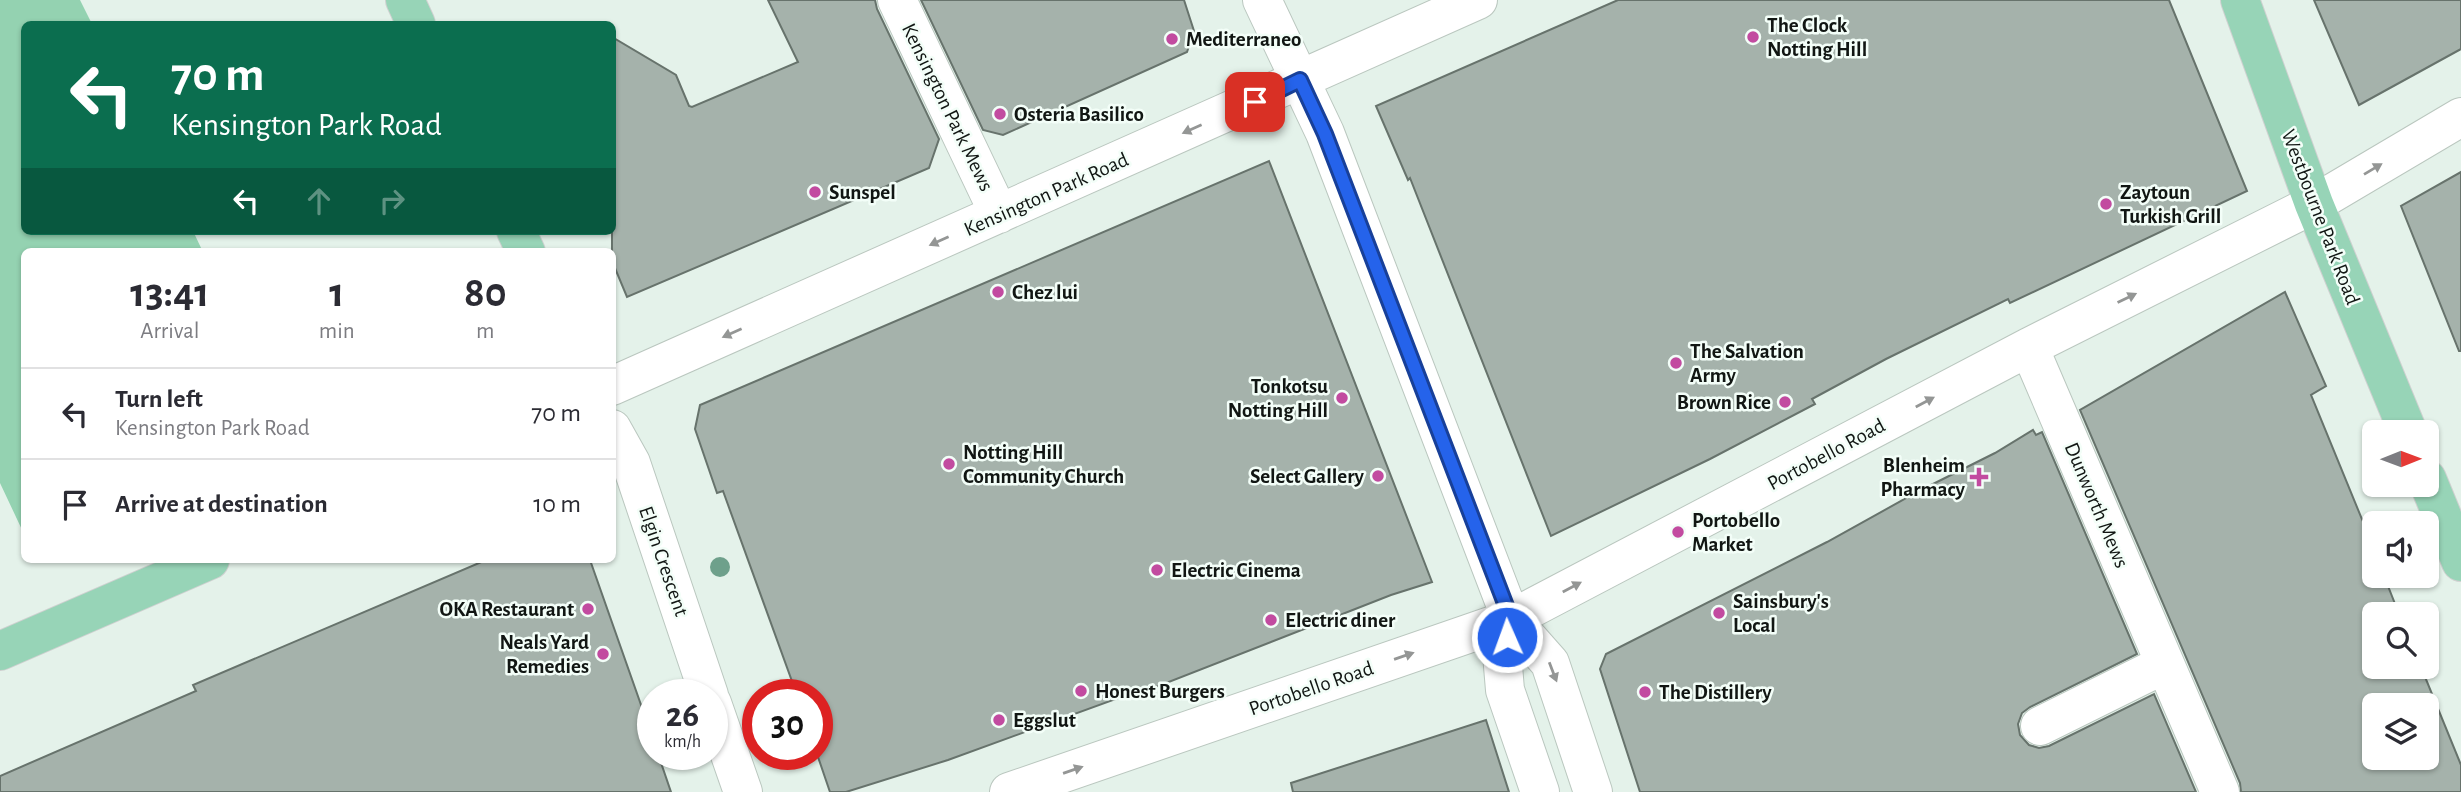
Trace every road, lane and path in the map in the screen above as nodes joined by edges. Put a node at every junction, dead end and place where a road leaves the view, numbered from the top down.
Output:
1 (405, 0) edge
2 (897, 0) edge
3 (1262, 0) edge
4 (1478, 0) edge
5 (2240, 0) edge
6 (415, 21) edge
7 (1300, 80) junction
8 (2461, 117) edge
9 (2314, 204) junction
10 (999, 214) junction
11 (2029, 347) junction
12 (616, 384) edge
13 (2403, 420) edge
14 (616, 436) edge
15 (2436, 497) edge
16 (2457, 538) edge
17 (203, 563) edge
18 (1511, 619) junction
19 (0, 651) edge
20 (2165, 664) junction
21 (704, 679) edge
22 (2040, 726) dead end
23 (728, 749) edge
24 (743, 792) edge
25 (1009, 792) edge
26 (1540, 792) edge
27 (1593, 792) edge
28 (2220, 792) edge

1 - 6 main road
2 - 10 street, Kensington Park Mews
3 - 7 street
4 - 7 street, Kensington Park Road
5 - 9 main road, Westbourne Park Road
7 -> 10 street, Kensington Park Road
7 - 18 street
9 -> 8 street, Portobello Road
11 -> 9 street, Portobello Road
9 - 13 main road, Westbourne Park Road
10 -> 12 street, Kensington Park Road
18 -> 11 street, Portobello Road
11 - 20 street, Dunworth Mews
14 - 21 street, Elgin Crescent
15 - 16 main road
17 - 19 main road
25 -> 18 street, Portobello Road
18 - 26 street
18 -> 27 street
20 - 22 street
20 - 28 street, Dunworth Mews
23 - 24 street

